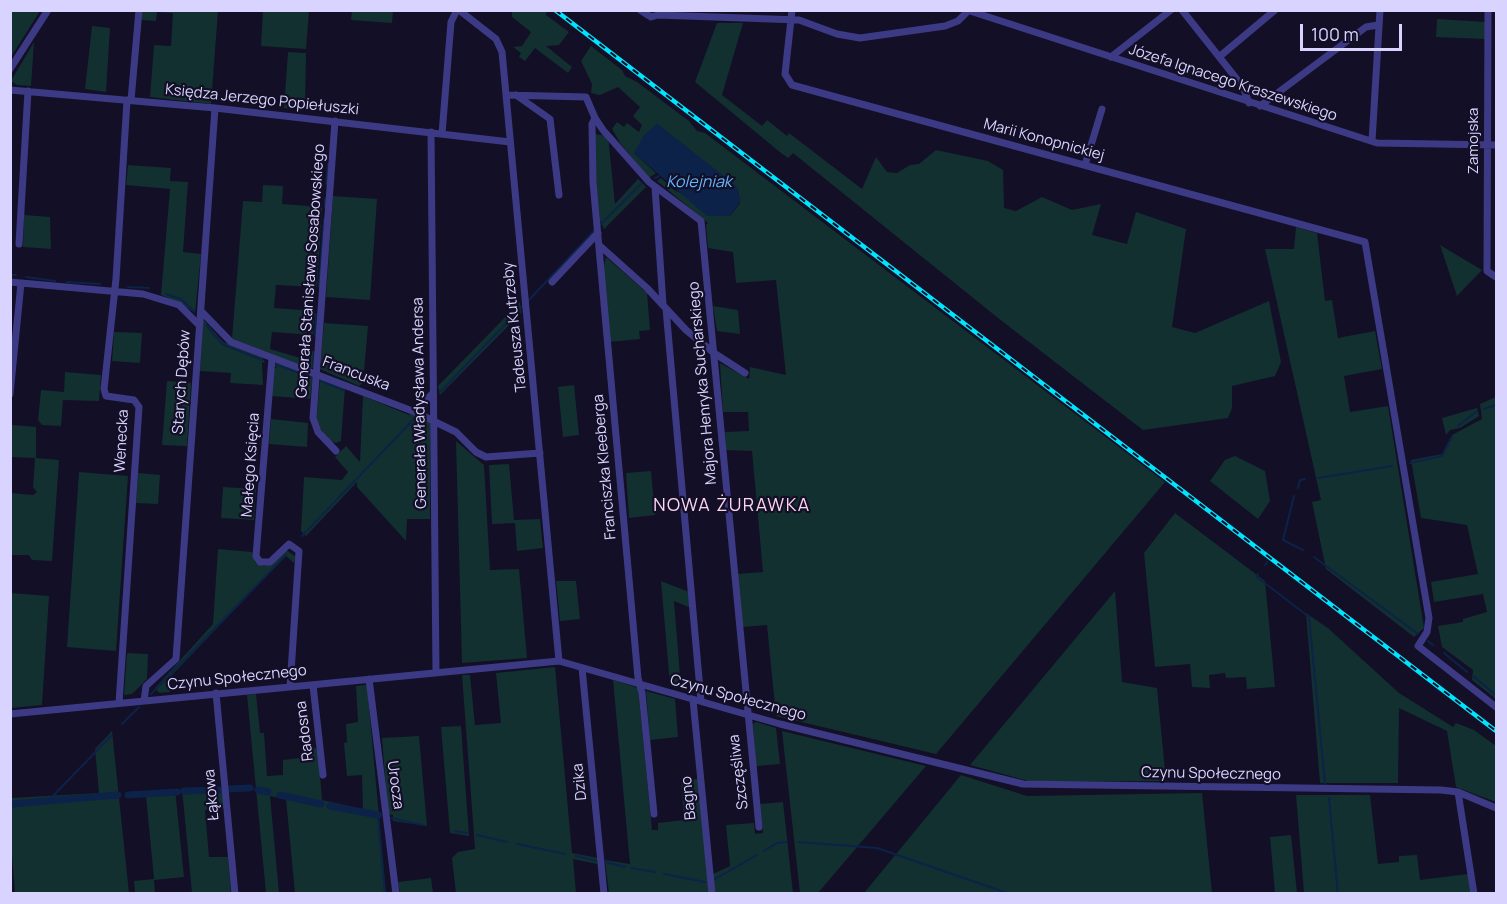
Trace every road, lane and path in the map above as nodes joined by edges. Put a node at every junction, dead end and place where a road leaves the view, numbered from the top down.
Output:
1 (48, 10) edge
2 (139, 10) edge
3 (458, 10) edge
4 (640, 10) edge
5 (792, 10) edge
6 (1171, 10) edge
7 (1182, 10) edge
8 (1275, 10) edge
9 (1380, 10) edge
10 (1488, 10) edge
11 (968, 11) edge
12 (659, 13) edge
13 (791, 20) junction
14 (1378, 25) junction
15 (1124, 48) junction
16 (1111, 57) junction
17 (1219, 57) junction
18 (1126, 62) junction
19 (10, 69) edge
20 (10, 90) edge
21 (28, 91) junction
22 (506, 95) junction
23 (516, 95) junction
24 (129, 100) junction
25 (1249, 103) junction
26 (1260, 106) junction
27 (215, 108) junction
28 (1102, 110) dead end
29 (595, 118) junction
30 (335, 121) junction
31 (431, 132) junction
32 (442, 134) junction
33 (1372, 141) junction
34 (510, 142) junction
35 (1487, 144) junction
36 (1497, 145) edge
37 (1084, 165) junction
38 (655, 187) junction
39 (559, 195) dead end
40 (598, 233) junction
41 (20, 244) dead end
42 (599, 245) junction
43 (1497, 277) edge
44 (10, 282) edge
45 (552, 282) dead end
46 (21, 283) junction
47 (113, 291) junction
48 (665, 307) junction
49 (201, 311) junction
50 (199, 325) junction
51 (714, 353) junction
52 (272, 358) junction
53 (746, 373) dead end
54 (318, 374) junction
55 (433, 393) junction
56 (10, 394) edge
57 (415, 412) junction
58 (434, 422) junction
59 (336, 451) dead end
60 (540, 453) junction
61 (559, 661) junction
62 (582, 668) junction
63 (436, 673) junction
64 (369, 679) junction
65 (313, 685) junction
66 (640, 686) junction
67 (290, 687) junction
68 (216, 693) junction
69 (697, 700) junction
70 (144, 701) junction
71 (119, 703) junction
72 (1497, 707) edge
73 (10, 714) edge
74 (746, 715) junction
75 (323, 775) dead end
76 (1458, 792) junction
77 (1497, 808) edge
78 (654, 814) dead end
79 (759, 827) dead end
80 (235, 894) edge
81 (396, 894) edge
82 (604, 894) edge
83 (712, 894) edge
84 (1474, 894) edge

1 - 19 street
2 - 24 street, Wenecka
3 - 22 street, Tadeusza Kutrzeby
3 - 32 street
4 - 12 street
5 - 13 street, Marii Konopnickiej
6 - 15 street
7 - 17 street
8 - 17 street
9 - 14 street
10 - 35 street, Zamojska
11 - 13 street
11 - 16 street, Józefa Ignacego Kraszewskiego
12 - 13 street
13 - 37 street, Marii Konopnickiej
14 - 26 street
14 - 33 street
15 - 16 street
15 - 18 street
16 - 18 street, Józefa Ignacego Kraszewskiego
17 - 25 street
18 - 25 street, Józefa Ignacego Kraszewskiego
20 - 21 street, Księdza Jerzego Popiełuszki
21 - 24 street, Księdza Jerzego Popiełuszki
21 - 41 street
22 - 23 street
22 - 34 street, Tadeusza Kutrzeby
23 - 29 street, Majora Henryka Sucharskiego
23 - 39 street
24 - 27 street, Księdza Jerzego Popiełuszki
24 - 47 street, Wenecka
25 - 26 street, Józefa Ignacego Kraszewskiego
26 - 33 street, Józefa Ignacego Kraszewskiego
27 - 30 street, Księdza Jerzego Popiełuszki
27 - 49 street, Starych Dębów
28 - 37 street
29 - 38 street, Majora Henryka Sucharskiego
29 - 40 street, Franciszka Kleeberga
30 - 31 street, Księdza Jerzego Popiełuszki
30 - 54 street, Generała Stanisława Sosabowskiego
31 - 32 street, Księdza Jerzego Popiełuszki
31 - 55 street, Generała Władysława Andersa
32 - 34 street, Księdza Jerzego Popiełuszki
33 - 35 street, Józefa Ignacego Kraszewskiego
34 - 60 street, Tadeusza Kutrzeby
35 - 36 street, Józefa Ignacego Kraszewskiego
35 - 43 street, Zamojska
37 - 72 street, Marii Konopnickiej
38 - 48 street, Bagno
38 - 51 street, Majora Henryka Sucharskiego
40 - 42 street, Franciszka Kleeberga
40 - 45 street
42 - 48 street
42 - 66 street, Franciszka Kleeberga
44 - 46 street
46 - 47 street
46 - 56 street
47 - 50 street
47 - 71 street, Wenecka
48 - 51 street
48 - 69 street, Bagno
49 - 50 street, Starych Dębów
49 - 52 street, Francuska
50 - 70 street, Starych Dębów
51 - 53 street
51 - 74 street, Majora Henryka Sucharskiego
52 - 54 street, Francuska
52 - 67 street, Małego Księcia
54 - 57 street, Francuska
54 - 59 street, Generała Stanisława Sosabowskiego
55 - 57 street
55 - 58 street, Generała Władysława Andersa
57 - 58 street, Francuska
58 - 60 street, Francuska
58 - 63 street, Generała Władysława Andersa
60 - 61 street, Tadeusza Kutrzeby
61 - 62 street, Czynu Społecznego
61 - 63 street, Czynu Społecznego
62 - 66 street, Czynu Społecznego
62 - 82 street, Dzika
63 - 64 street, Czynu Społecznego
64 - 65 street, Czynu Społecznego
64 - 81 street, Urocza
65 - 67 street, Czynu Społecznego
65 - 75 street, Radosna
66 - 69 street, Czynu Społecznego
66 - 78 street, Franciszka Kleeberga
67 - 68 street, Czynu Społecznego
68 - 70 street, Czynu Społecznego
68 - 80 street, Łąkowa
69 - 74 street, Czynu Społecznego
69 - 83 street, Bagno
70 - 71 street, Czynu Społecznego
71 - 73 street, Czynu Społecznego
74 - 76 street, Czynu Społecznego
74 - 79 street, Szczęśliwa
76 - 77 street
76 - 84 street

